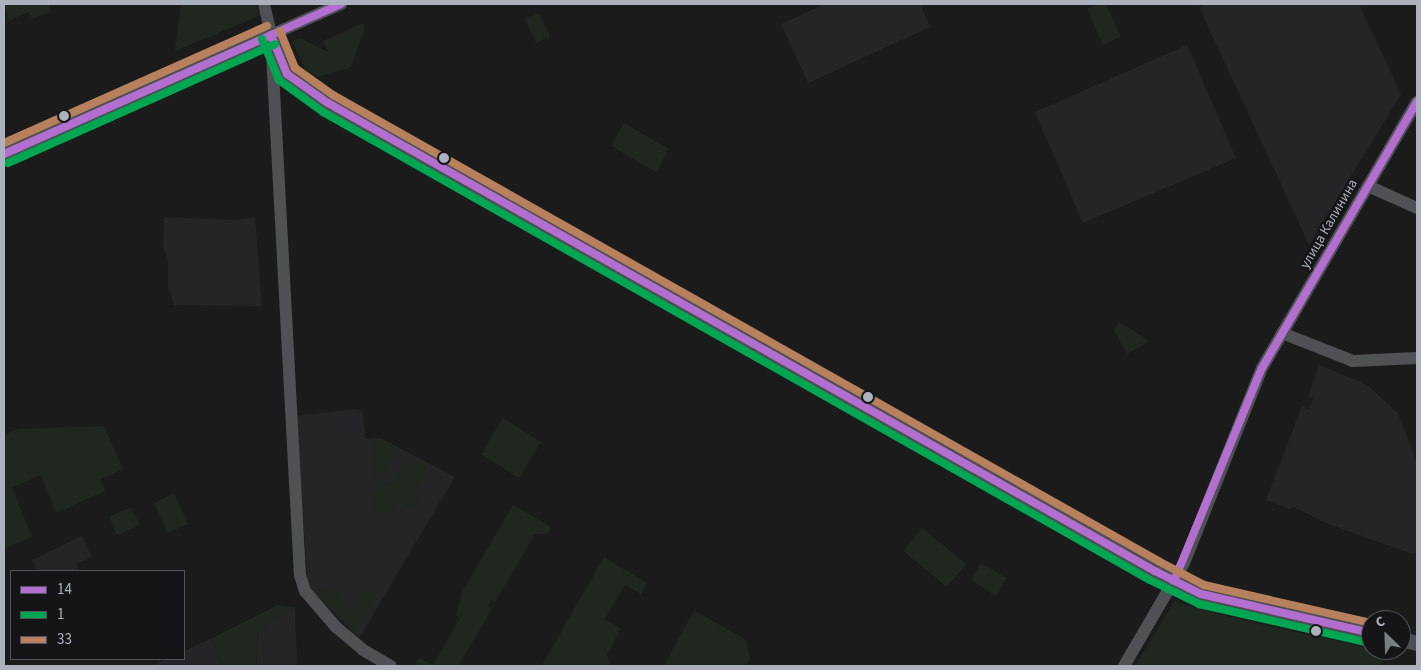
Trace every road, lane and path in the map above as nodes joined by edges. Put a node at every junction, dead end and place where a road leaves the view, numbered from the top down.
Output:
1 (264, 4) edge
2 (341, 4) edge
3 (271, 35) junction
4 (280, 77) junction
5 (1417, 102) edge
6 (4, 154) edge
7 (1368, 186) junction
8 (1417, 208) edge
9 (1282, 333) junction
10 (1417, 358) edge
11 (1174, 581) junction
12 (1361, 630) edge
13 (391, 666) edge
14 (1124, 666) edge

1 - 3 street
2 - 3 street
3 - 4 main road
3 - 6 main road
4 - 11 main road
4 - 13 street
5 - 7 street, улица Калинина
7 - 8 street
7 - 9 street, улица Калинина
9 - 10 street
9 - 11 street, улица Калинина
11 - 12 main road
11 - 14 street, улица Калинина

